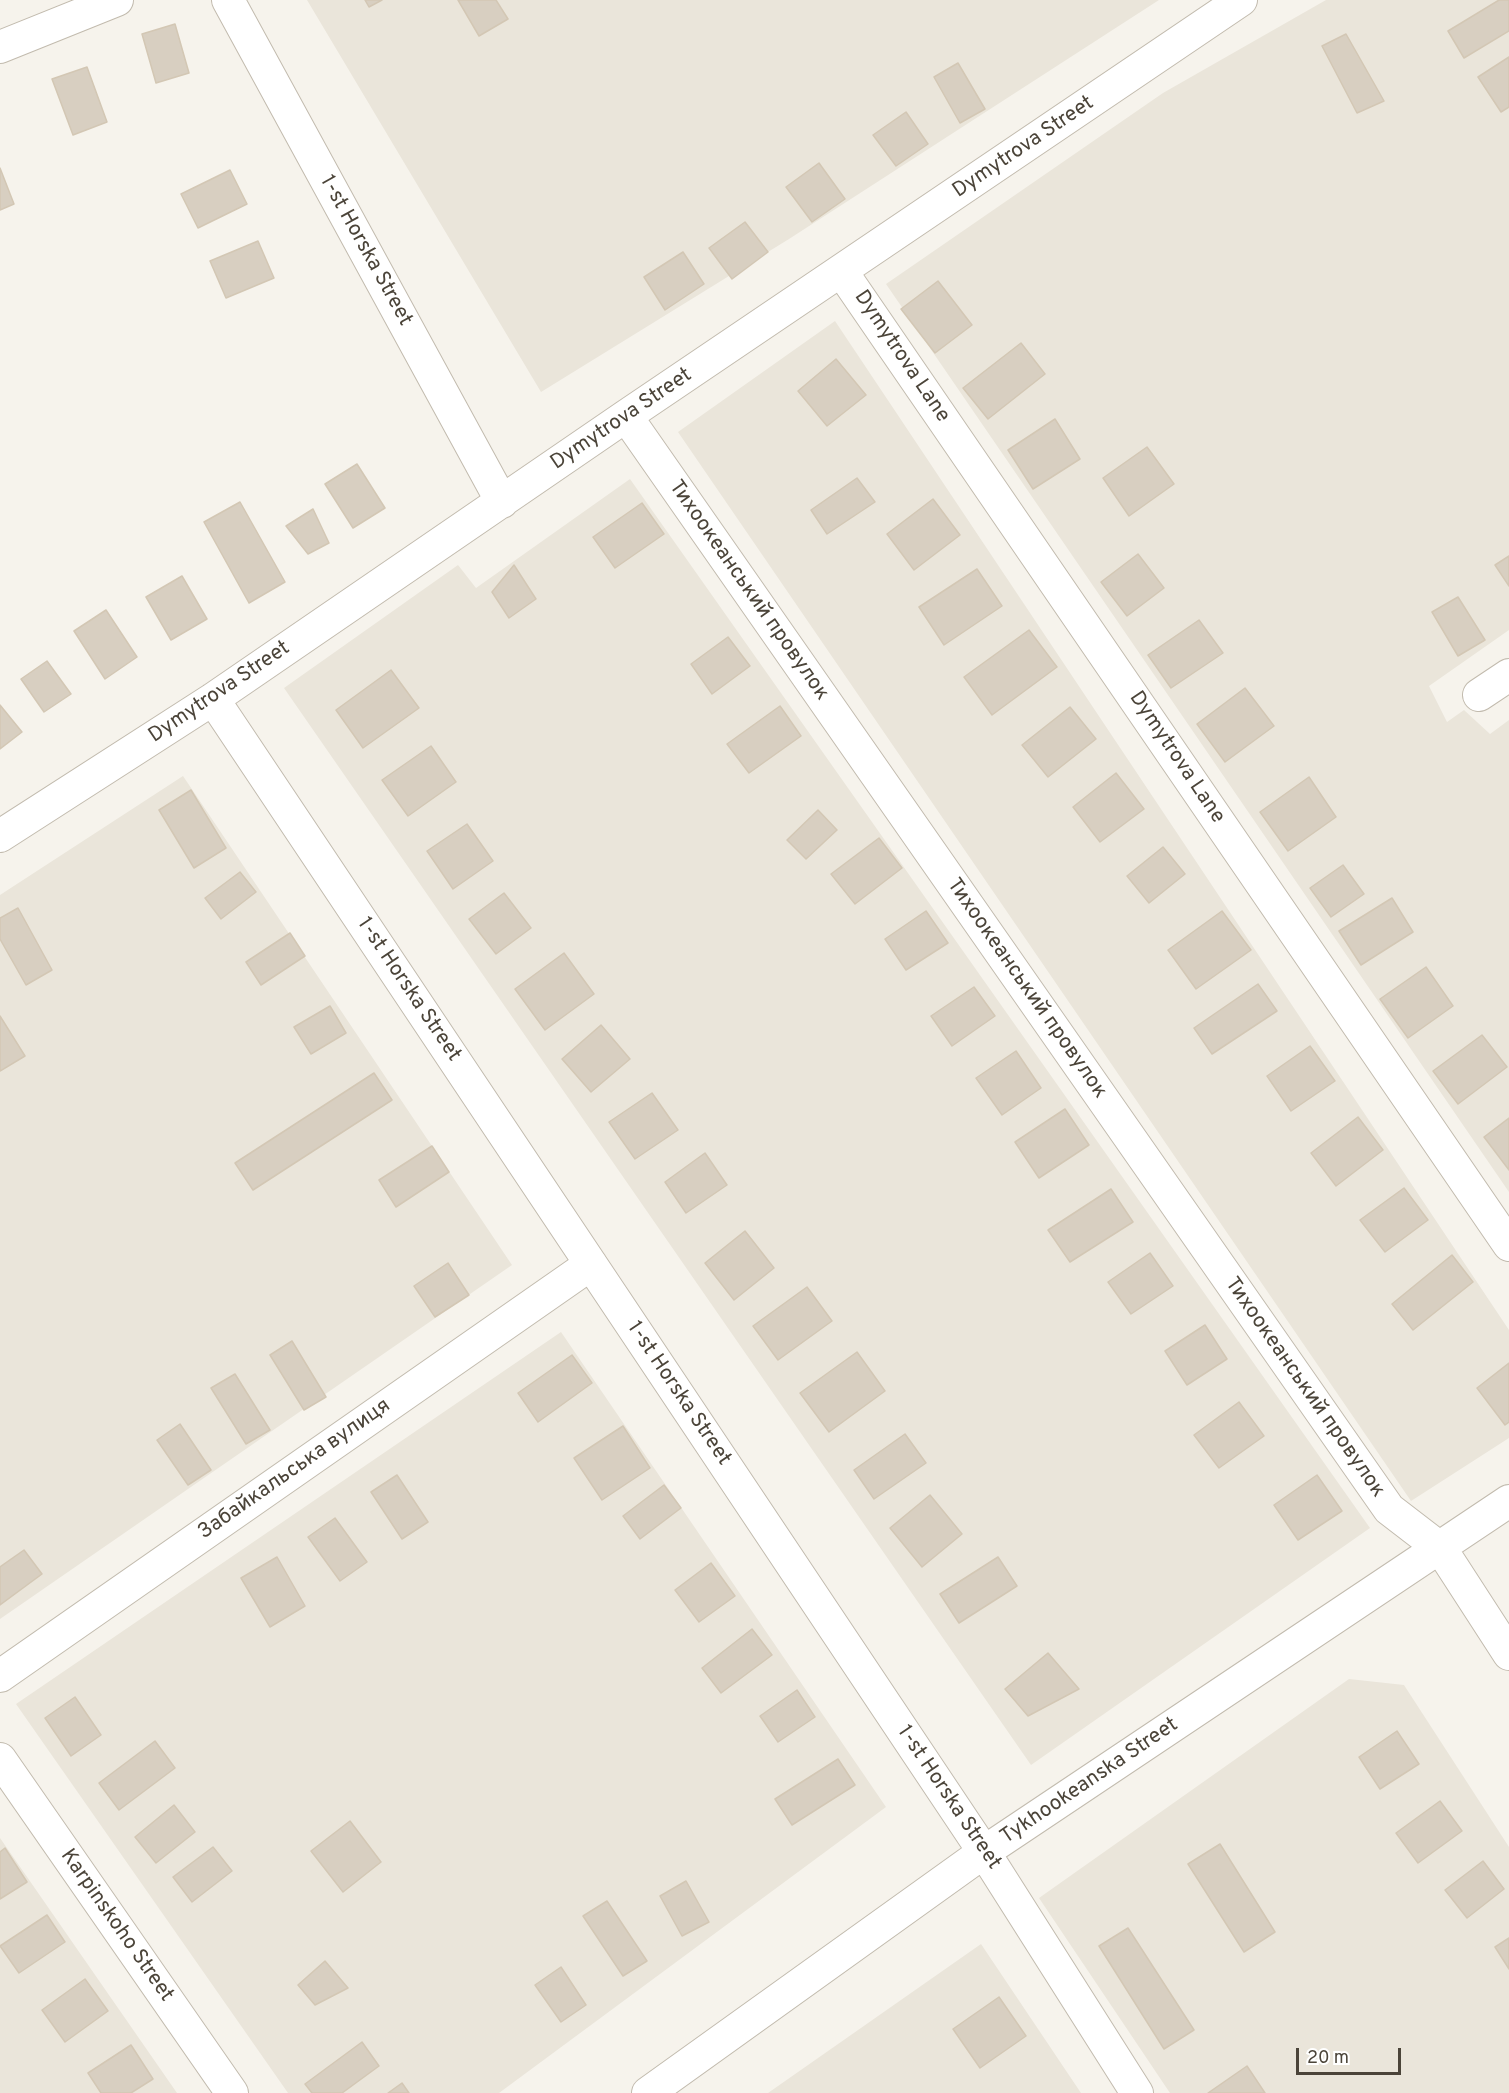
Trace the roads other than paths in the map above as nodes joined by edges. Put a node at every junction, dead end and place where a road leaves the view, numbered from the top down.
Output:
1 (117, 0) edge
2 (228, 0) edge
3 (1241, 0) edge
4 (0, 47) edge
5 (842, 272) junction
6 (626, 416) junction
7 (502, 502) junction
8 (1509, 675) edge
9 (1479, 695) dead end
10 (213, 699) junction
11 (0, 836) edge
12 (1509, 1245) edge
13 (591, 1264) junction
14 (1509, 1501) edge
15 (1441, 1549) junction
16 (1509, 1654) edge
17 (0, 1676) edge
18 (0, 1759) edge
19 (984, 1852) junction
20 (232, 2093) edge
21 (648, 2093) edge
22 (1137, 2093) edge

1 - 4 street
2 - 7 street, 1-st Horska Street
3 - 5 street, Dymytrova Street
5 - 6 street, Dymytrova Street
5 - 12 street, Dymytrova Lane
6 - 7 street, Dymytrova Street
6 - 15 street, Тихоокеанський провулок
7 - 10 street, Dymytrova Street
8 - 9 street
10 - 11 street, Dymytrova Street
10 - 13 street, 1-st Horska Street
13 - 17 street, Забайкальська вулиця
13 - 19 street, 1-st Horska Street
14 - 15 street, Tykhookeanska Street
15 - 16 street, Тихоокеанський провулок
15 - 19 street, Tykhookeanska Street
18 - 20 street, Karpinskoho Street
19 - 21 street, Tykhookeanska Street
19 - 22 street, 1-st Horska Street

